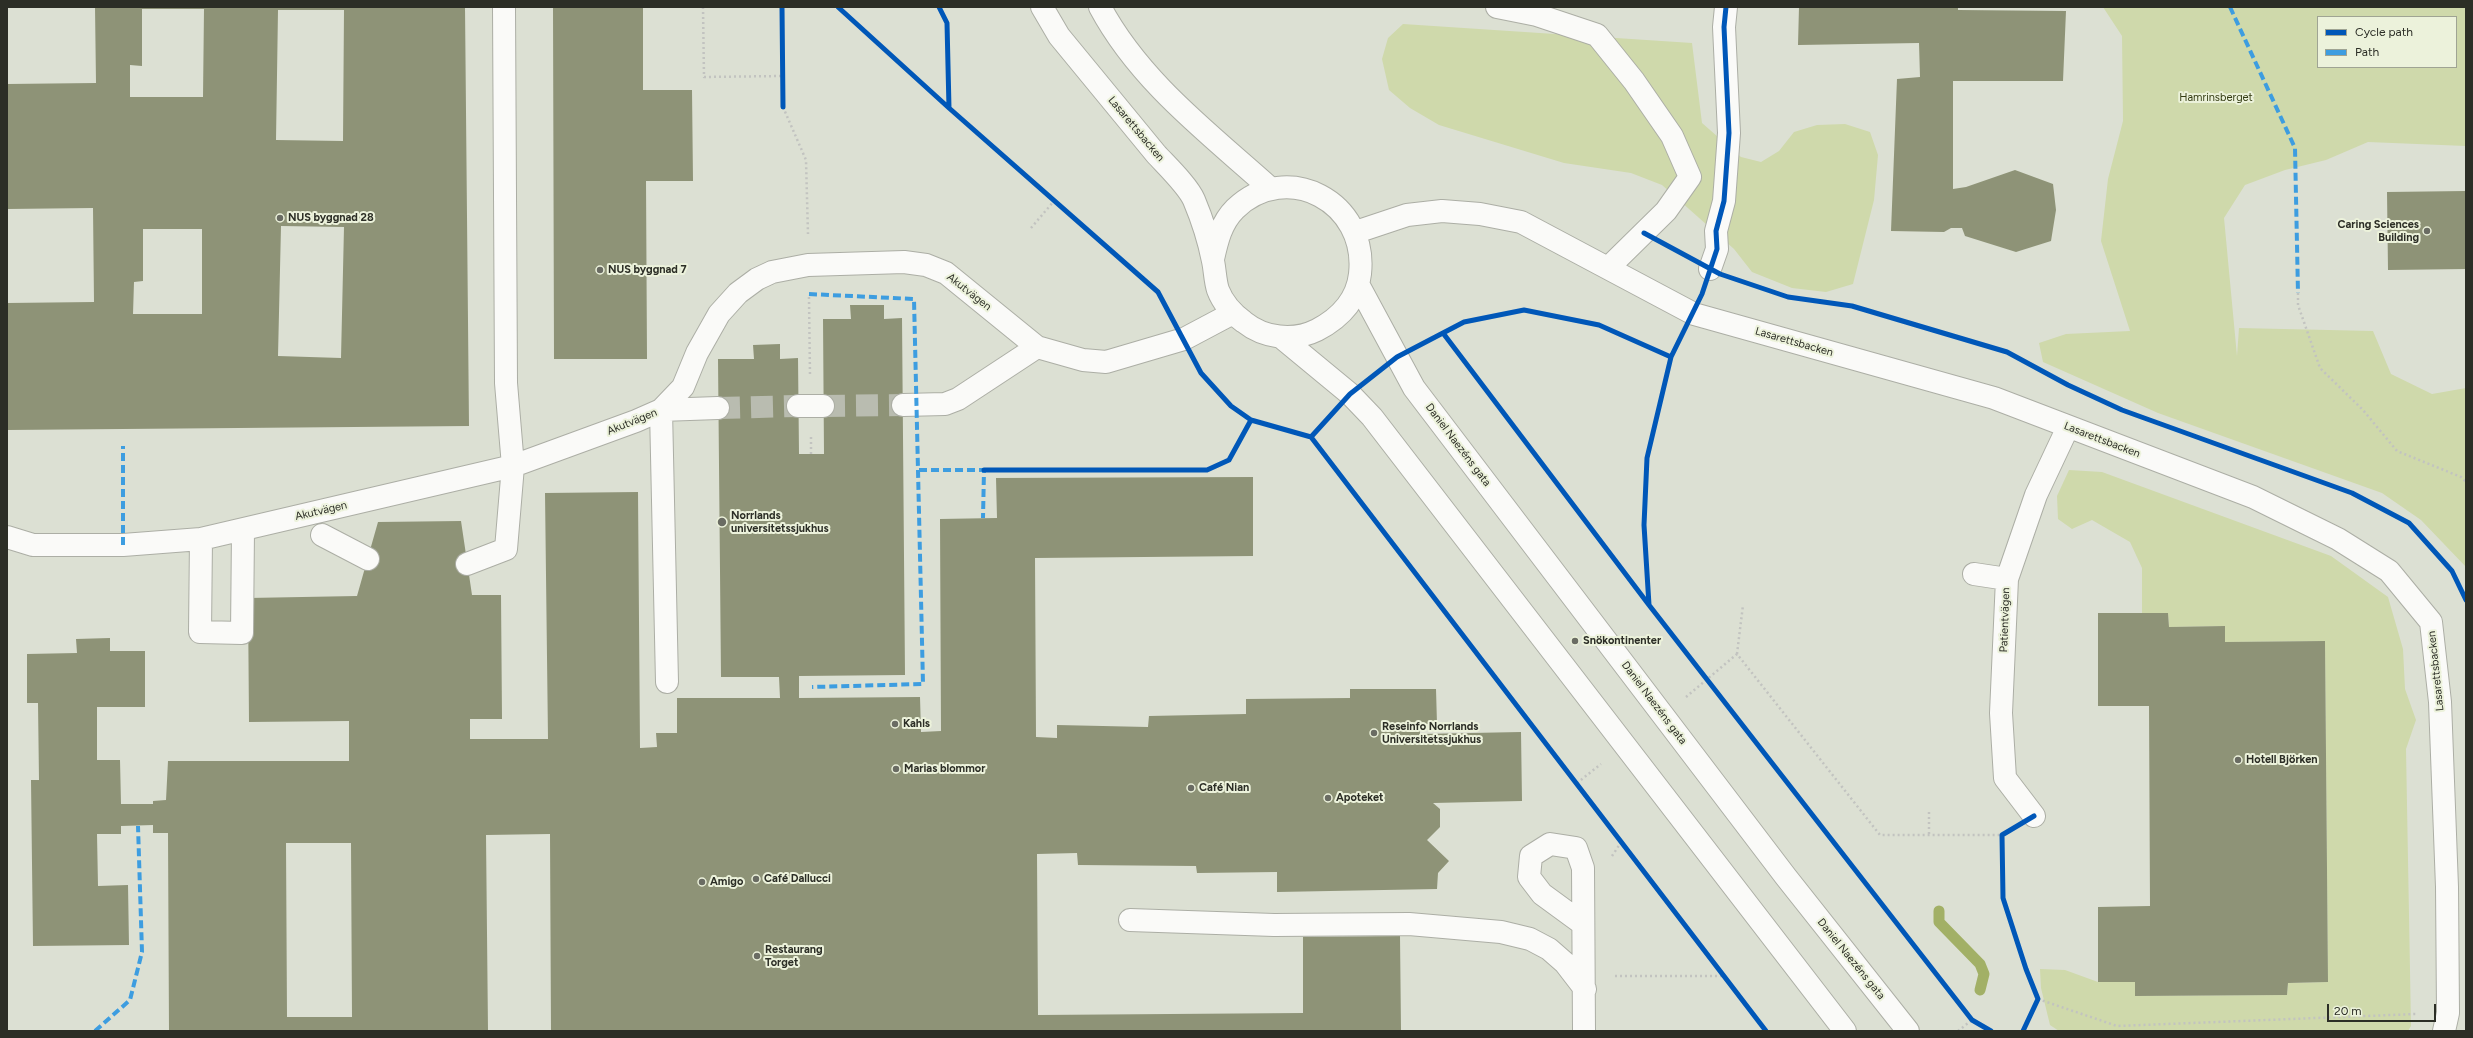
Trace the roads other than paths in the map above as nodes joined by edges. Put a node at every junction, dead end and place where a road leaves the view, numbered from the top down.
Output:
1 (504, 7) edge
2 (1042, 7) edge
3 (1100, 7) edge
4 (1497, 7) edge
5 (1726, 7) edge
6 (1271, 190) junction
7 (1356, 232) junction
8 (1213, 260) junction
9 (1610, 267) junction
10 (1710, 269) dead end
11 (1359, 286) junction
12 (1232, 313) junction
13 (1281, 337) junction
14 (1037, 347) junction
15 (903, 405) tunnel mouth
16 (798, 406) tunnel mouth
17 (823, 406) tunnel mouth
18 (718, 408) tunnel mouth
19 (661, 410) junction
20 (2068, 427) junction
21 (513, 466) junction
22 (243, 531) junction
23 (322, 535) dead end
24 (7, 537) edge
25 (201, 540) junction
26 (368, 559) dead end
27 (467, 564) dead end
28 (1974, 574) dead end
29 (2007, 579) junction
30 (666, 682) dead end
31 (2034, 816) road end
32 (1130, 920) dead end
33 (1583, 924) dead end
34 (1585, 989) junction
35 (1584, 1031) edge
36 (1845, 1031) edge
37 (1908, 1031) edge
38 (2444, 1031) edge

1 - 21 street
2 - 8 street, Lasarettsbacken
3 - 6 street
4 - 9 street
5 - 10 street
6 - 7 street, Lasarettsbacken
6 - 8 street, Lasarettsbacken
7 - 9 street, Lasarettsbacken
7 - 11 street, Lasarettsbacken
8 - 12 street, Lasarettsbacken
9 - 20 street, Lasarettsbacken
11 - 13 street, Lasarettsbacken
11 - 37 street, Daniel Naezéns gata
12 - 13 street, Lasarettsbacken
12 - 14 street, Akutvägen
13 - 36 street
14 - 15 street
14 - 19 street, Akutvägen
16 - 17 street
18 - 19 street
19 - 21 street, Akutvägen
19 - 30 street
20 - 29 street, Patientvägen
20 - 38 street, Lasarettsbacken
21 - 22 street, Akutvägen
21 - 27 street
22 - 25 street, Akutvägen
22 - 25 street
23 - 26 street
24 - 25 street, Akutvägen
28 - 29 street
29 - 31 street, Patientvägen
32 - 34 street
33 - 34 street
34 - 35 street

